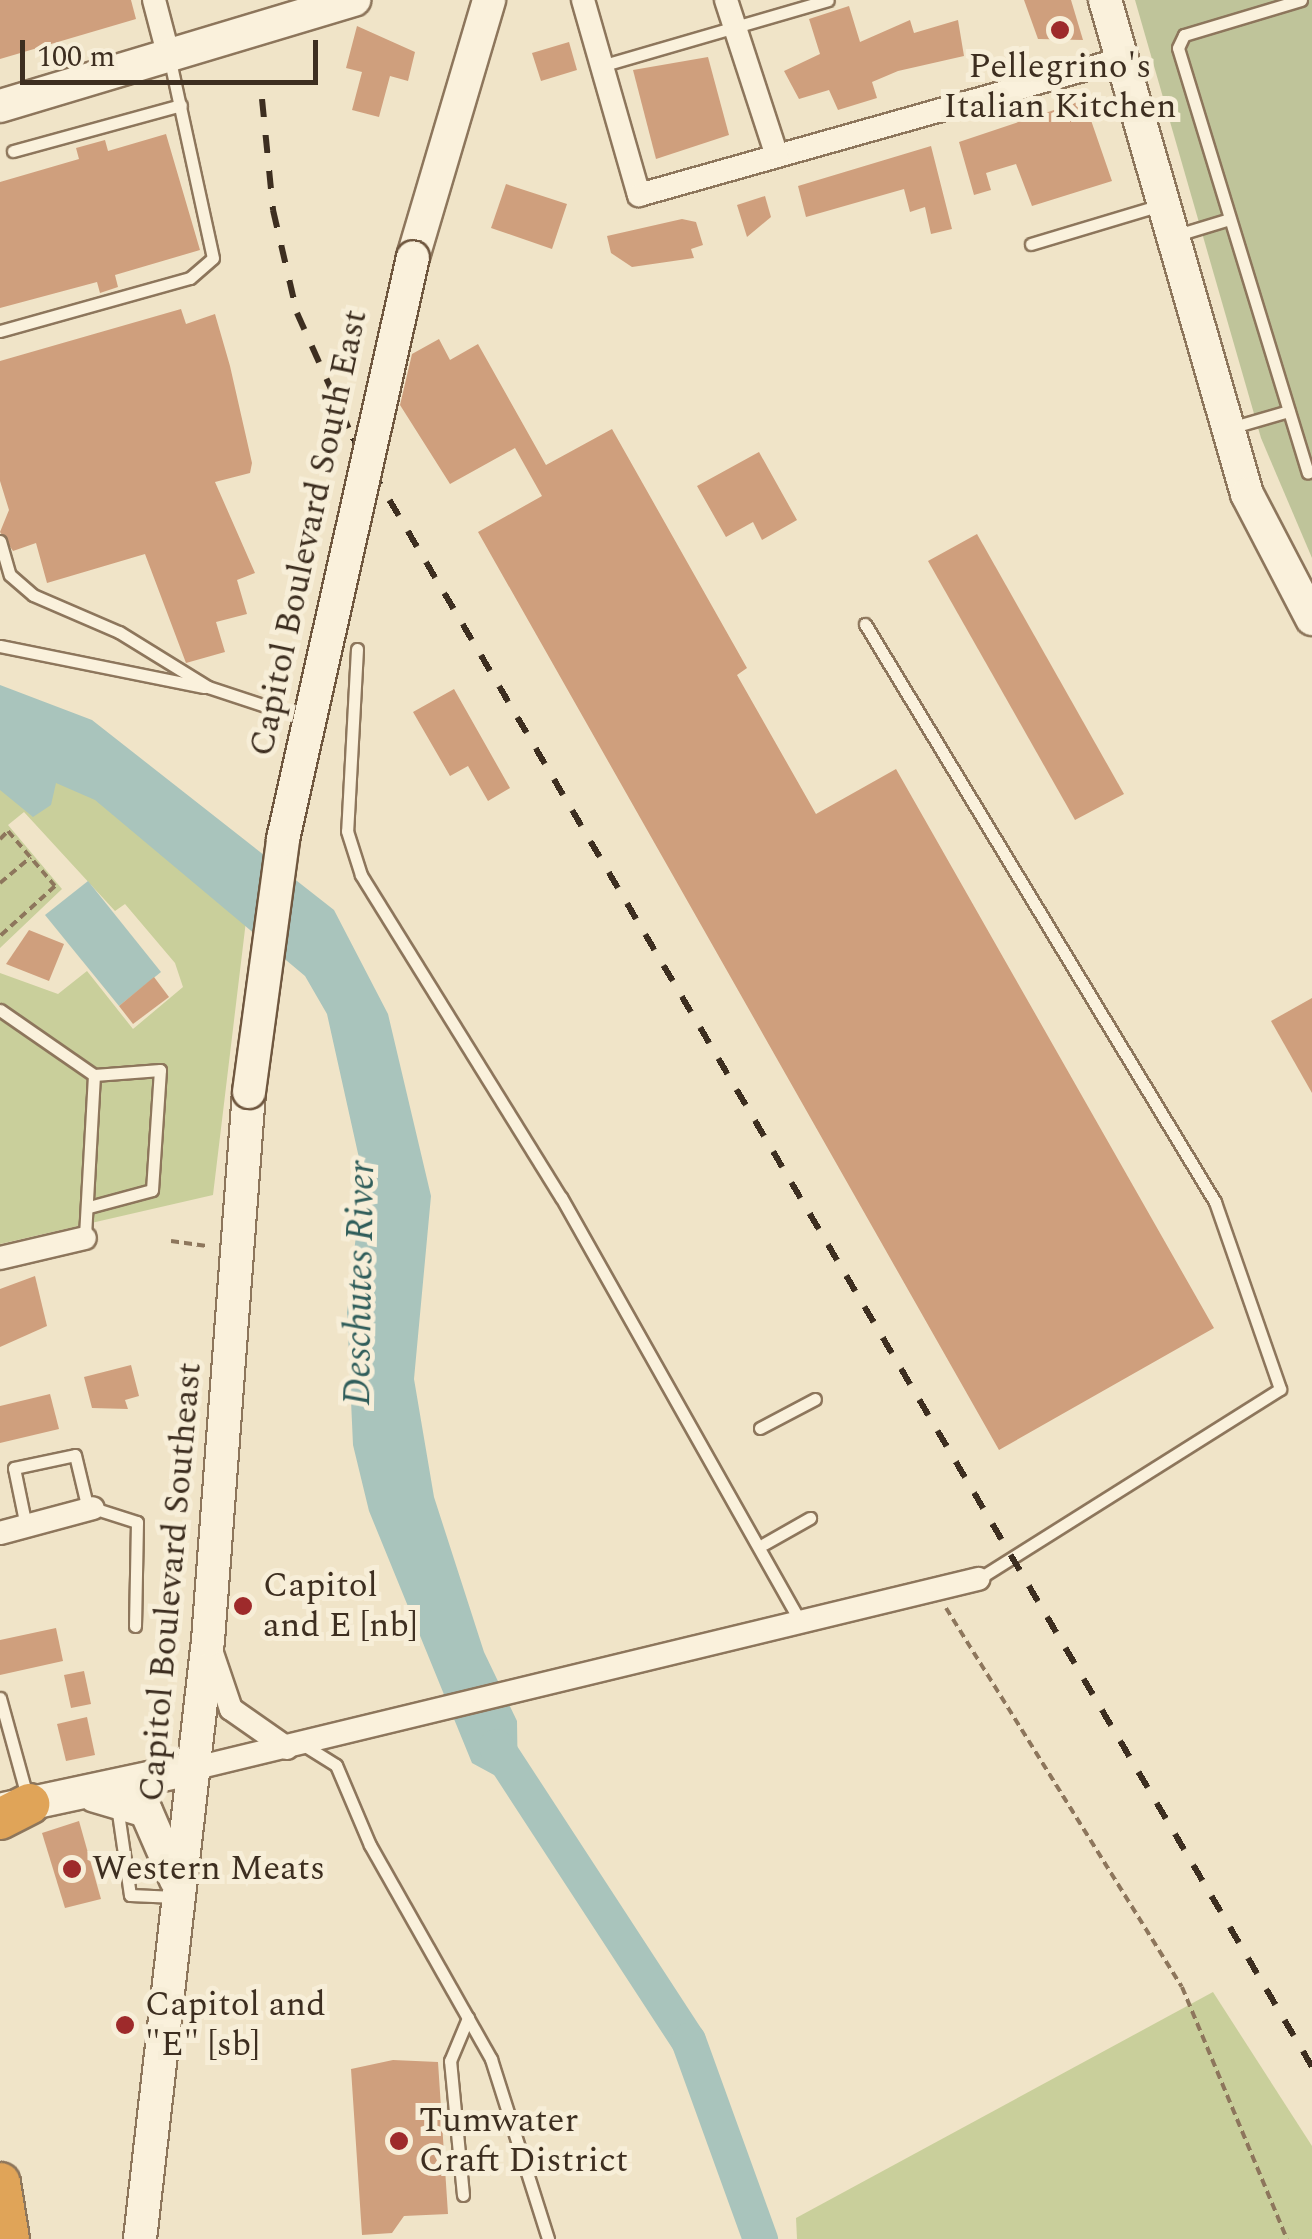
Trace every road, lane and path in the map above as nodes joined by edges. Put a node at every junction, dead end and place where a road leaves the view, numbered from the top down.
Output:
1 (154, 0) edge
2 (354, 0) edge
3 (489, 0) edge
4 (583, 0) edge
5 (726, 0) edge
6 (828, 0) edge
7 (1105, 0) edge
8 (1301, 0) edge
9 (738, 27) junction
10 (170, 57) junction
11 (1122, 59) junction
12 (601, 66) junction
13 (181, 105) junction
14 (0, 106) edge
15 (13, 150) dead end
16 (776, 156) junction
17 (1164, 204) junction
18 (1230, 219) junction
19 (1172, 236) junction
20 (1031, 244) dead end
21 (0, 332) edge
22 (1289, 412) junction
23 (1227, 429) junction
24 (1308, 473) dead end
25 (0, 541) edge
26 (1312, 619) edge
27 (864, 624) dead end
28 (0, 646) edge
29 (357, 649) dead end
30 (208, 687) junction
31 (272, 708) dead end
32 (0, 838) edge
33 (31, 856) junction
34 (0, 882) edge
35 (0, 936) edge
36 (0, 1010) edge
37 (94, 1074) junction
38 (247, 1171) joint
39 (89, 1207) junction
40 (85, 1238) joint
41 (171, 1240) dead end
42 (207, 1246) dead end
43 (0, 1258) edge
44 (814, 1399) dead end
45 (760, 1428) dead end
46 (91, 1509) junction
47 (810, 1518) dead end
48 (26, 1526) junction
49 (0, 1533) edge
50 (764, 1544) junction
51 (978, 1578) joint
52 (910, 1596) junction
53 (801, 1623) junction
54 (135, 1626) dead end
55 (208, 1640) junction
56 (0, 1698) edge
57 (295, 1747) junction
58 (196, 1768) junction
59 (115, 1797) junction
60 (24, 1807) edge
61 (181, 1898) junction
62 (468, 2018) junction
63 (0, 2183) edge
64 (463, 2194) dead end
65 (9, 2239) edge
66 (140, 2239) edge
67 (548, 2239) edge
68 (1287, 2239) edge

1 - 10 street
2 - 10 main road
3 - 38 main road, Capitol Boulevard South East, bridge
4 - 12 street
5 - 9 street
6 - 9 lane
7 - 11 main road
8 - 18 lane
9 - 12 lane
9 - 16 street
10 - 13 lane
10 - 14 main road
11 - 16 street
11 - 17 main road
12 - 16 street
13 - 15 lane
13 - 21 lane
17 - 19 main road
17 - 20 lane
18 - 19 lane
18 - 22 lane
19 - 23 main road
22 - 23 lane
22 - 24 lane
23 - 26 main road
25 - 30 lane
27 - 51 lane
28 - 30 lane
29 - 50 lane
30 - 31 lane
32 - 33 path
33 - 34 path
33 - 35 path
36 - 37 lane
37 - 39 lane
37 - 39 lane
38 - 55 main road, Capitol Boulevard Southeast
39 - 40 lane
40 - 43 street
41 - 42 path
44 - 45 lane
46 - 48 street
46 - 48 lane
46 - 54 lane
47 - 50 lane
48 - 49 street
50 - 53 lane
51 - 52 street
52 - 53 street
52 - 68 path
53 - 57 street
55 - 57 street
55 - 58 main road, Capitol Boulevard Southeast
56 - 60 lane
57 - 58 street
57 - 62 lane
58 - 60 main road
58 - 61 main road, Capitol Boulevard Southeast
59 - 60 main road
59 - 61 main road
59 - 61 lane
61 - 66 main road, Capitol Boulevard Southeast
62 - 64 lane
62 - 67 lane
63 - 65 highway

